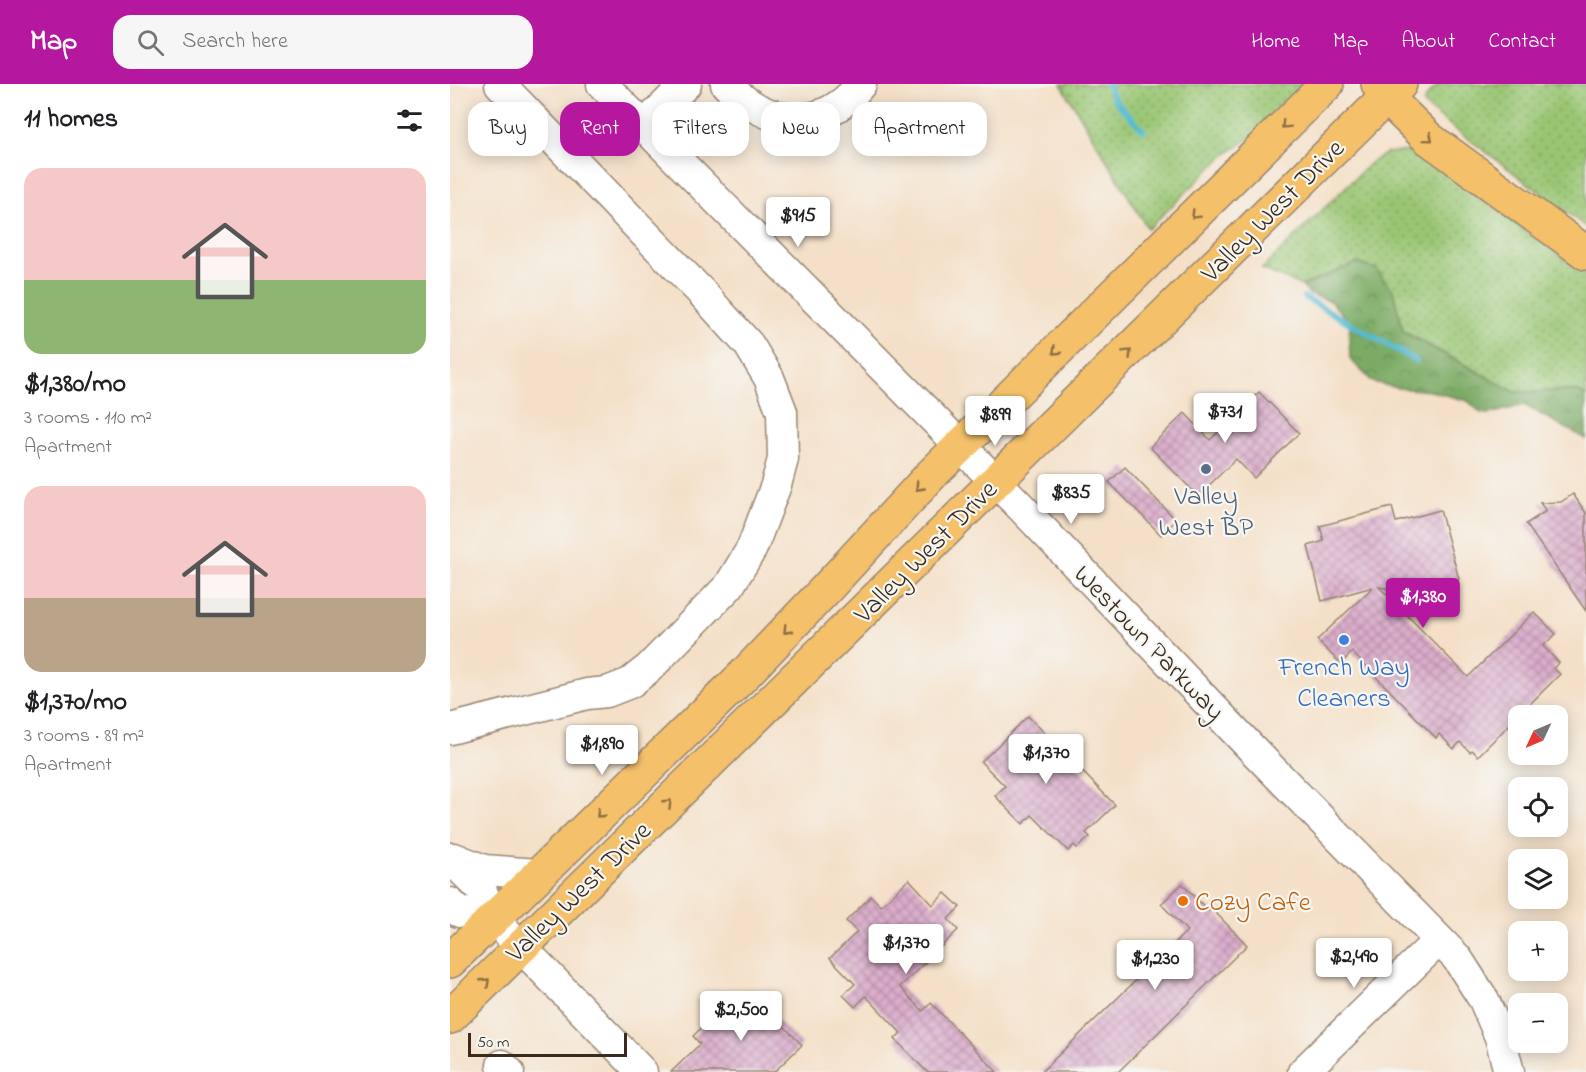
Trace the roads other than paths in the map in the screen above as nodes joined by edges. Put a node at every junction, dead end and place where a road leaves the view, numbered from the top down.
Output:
1 (500, 84) edge
2 (602, 84) edge
3 (686, 84) edge
4 (726, 84) edge
5 (861, 84) edge
6 (1327, 84) edge
7 (1388, 88) edge
8 (644, 126) junction
9 (1586, 252) edge
10 (960, 446) junction
11 (995, 482) junction
12 (450, 729) edge
13 (450, 857) edge
14 (538, 874) junction
15 (450, 903) edge
16 (493, 918) junction
17 (1439, 940) junction
18 (521, 947) junction
19 (450, 961) edge
20 (450, 1017) edge
21 (642, 1072) edge
22 (1303, 1072) edge
23 (1509, 1072) edge

1 - 12 street
2 - 8 street, Westown Parkway
3 - 8 street
4 - 5 street
6 -> 10 main road, Valley West Drive
7 -> 9 main road
11 -> 7 main road, Valley West Drive
8 - 10 street, Westown Parkway
10 - 11 street, Westown Parkway
10 -> 14 main road, Valley West Drive
11 - 17 street, Westown Parkway
18 -> 11 main road, Valley West Drive
13 - 14 street
13 - 16 street
14 - 16 main road, Valley West Drive
15 - 16 street
16 - 18 street
16 - 19 main road, Valley West Drive
17 - 22 street
17 - 23 street, Westown Parkway
20 -> 18 main road, Valley West Drive
18 - 21 street

